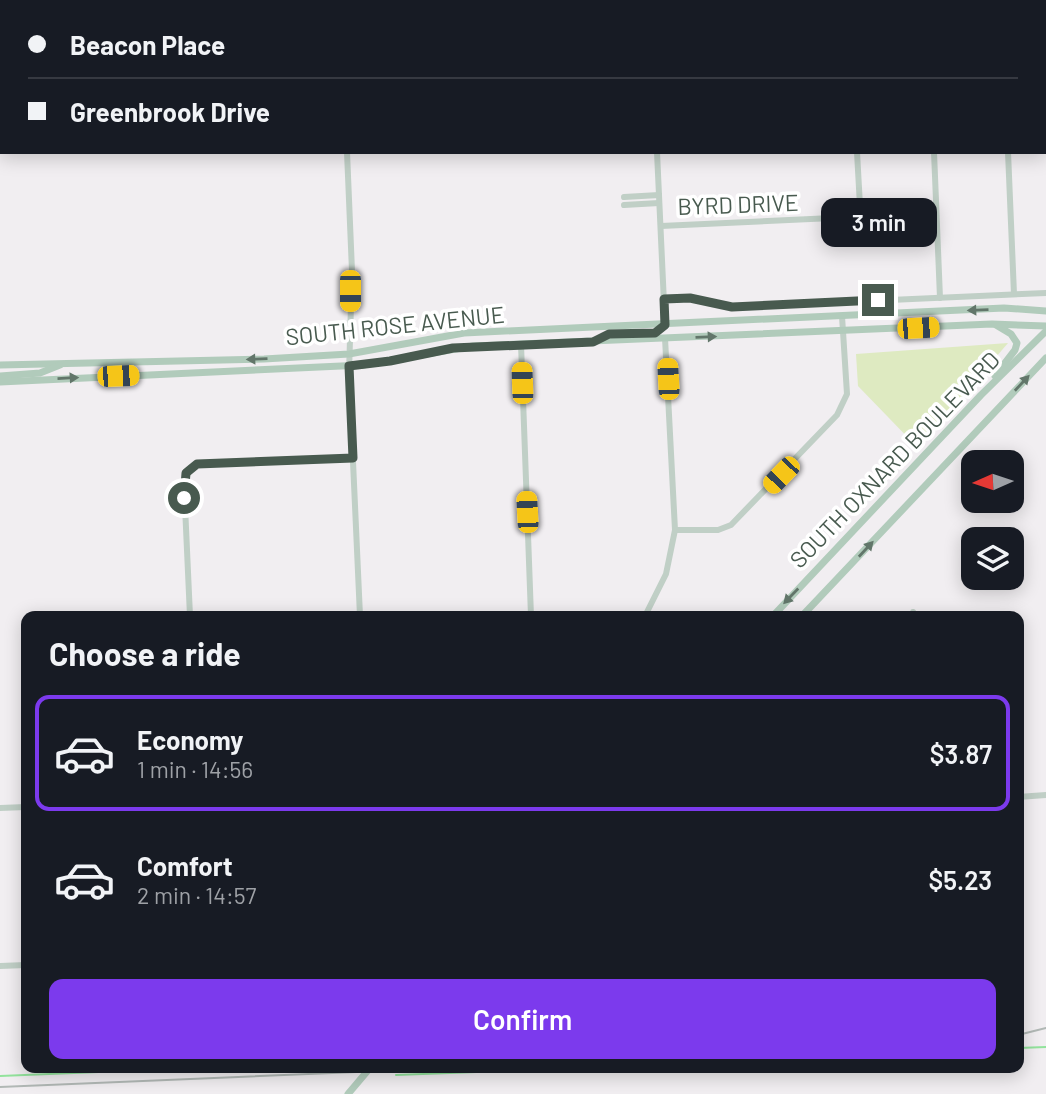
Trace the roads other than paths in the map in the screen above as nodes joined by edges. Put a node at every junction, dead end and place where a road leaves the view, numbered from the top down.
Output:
1 (347, 154) edge
2 (657, 154) edge
3 (857, 154) edge
4 (934, 154) edge
5 (1008, 154) edge
6 (659, 199) junction
7 (624, 201) dead end
8 (661, 226) junction
9 (1046, 293) edge
10 (1014, 294) junction
11 (940, 298) junction
12 (664, 299) junction
13 (1046, 311) edge
14 (842, 316) junction
15 (992, 324) junction
16 (665, 325) junction
17 (1046, 329) edge
18 (843, 332) junction
19 (665, 338) junction
20 (593, 342) junction
21 (521, 344) junction
22 (349, 354) junction
23 (1044, 360) edge
24 (67, 362) junction
25 (0, 365) edge
26 (349, 366) junction
27 (0, 376) edge
28 (0, 382) edge
29 (981, 395) junction
30 (353, 458) junction
31 (675, 530) junction
32 (190, 611) edge
33 (360, 611) edge
34 (531, 611) edge
35 (648, 611) edge
36 (778, 611) edge
37 (807, 611) edge
38 (1046, 795) edge
39 (1024, 797) edge
40 (21, 807) edge
41 (0, 808) edge
42 (21, 965) edge
43 (0, 966) edge
44 (366, 1073) edge
45 (348, 1094) edge

1 - 22 street
2 - 6 street
3 - 8 street, BYRD DRIVE
4 - 11 street
5 - 10 street
6 - 7 street
6 - 8 street
8 - 12 street
9 - 10 street
10 - 11 street
11 - 12 street
12 - 16 street
13 -> 14 main road, SOUTH ROSE AVENUE
14 - 16 main road, SOUTH ROSE AVENUE
14 - 18 street
15 - 17 main road, SOUTH ROSE AVENUE
15 - 18 main road, SOUTH ROSE AVENUE
15 - 29 main road
16 - 20 main road
16 - 22 main road, SOUTH ROSE AVENUE
17 - 29 main road, SOUTH OXNARD BOULEVARD
19 -> 18 main road, SOUTH ROSE AVENUE
18 - 31 street
19 - 20 main road, SOUTH ROSE AVENUE
19 - 31 street
20 - 21 main road, SOUTH ROSE AVENUE
21 - 26 main road, SOUTH ROSE AVENUE
21 - 34 street
22 -> 24 main road, SOUTH ROSE AVENUE
22 - 26 street
37 -> 23 main road, SOUTH OXNARD BOULEVARD
24 - 25 main road, SOUTH ROSE AVENUE
24 - 27 main road
28 -> 26 main road, SOUTH ROSE AVENUE
26 - 30 street
29 -> 36 main road, SOUTH OXNARD BOULEVARD
30 - 32 street
30 - 33 street
31 - 35 street
38 - 39 street
40 - 41 street
42 - 43 street
44 - 45 main road

